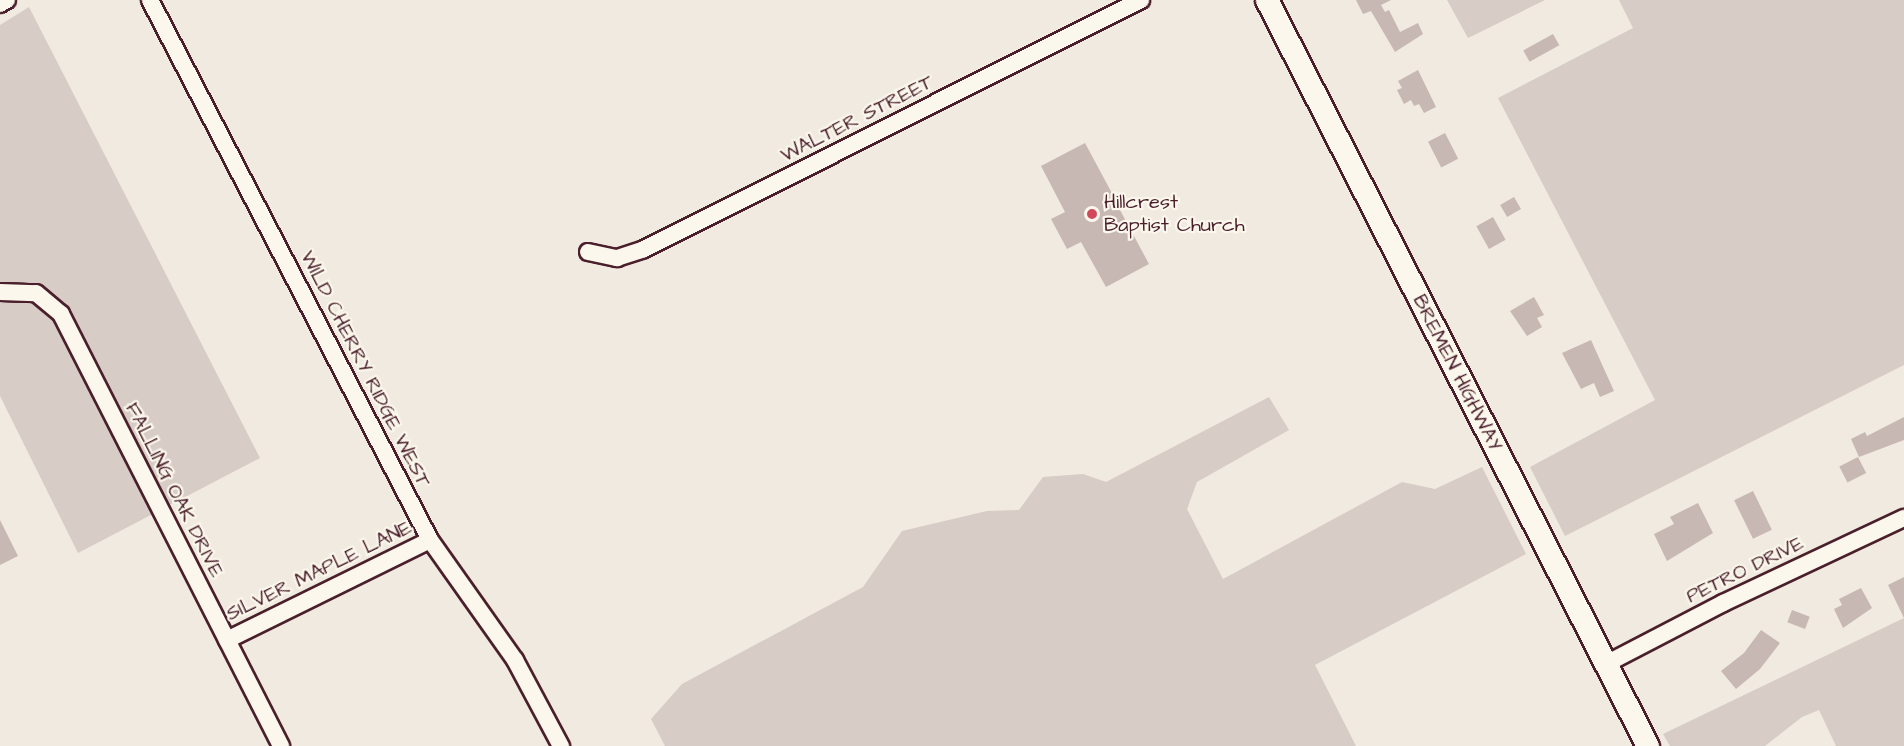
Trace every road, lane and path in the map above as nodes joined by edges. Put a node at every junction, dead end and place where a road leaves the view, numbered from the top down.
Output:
1 (7, 0) edge
2 (150, 0) edge
3 (1141, 0) edge
4 (1268, 0) edge
5 (0, 4) edge
6 (588, 252) dead end
7 (0, 292) edge
8 (1904, 518) edge
9 (430, 540) junction
10 (227, 640) junction
11 (1606, 664) junction
12 (281, 746) edge
13 (561, 746) edge
14 (1648, 746) edge

1 - 5 street
2 - 9 street, WILD CHERRY RIDGE WEST
3 - 6 street, WALTER STREET
4 - 11 main road, BREMEN HIGHWAY
7 - 10 street, FALLING OAK DRIVE
8 - 11 street, PETRO DRIVE
9 - 10 street, SILVER MAPLE LANE
9 - 13 street, WILD CHERRY RIDGE WEST
10 - 12 street, FALLING OAK DRIVE
11 - 14 main road, BREMEN HIGHWAY

